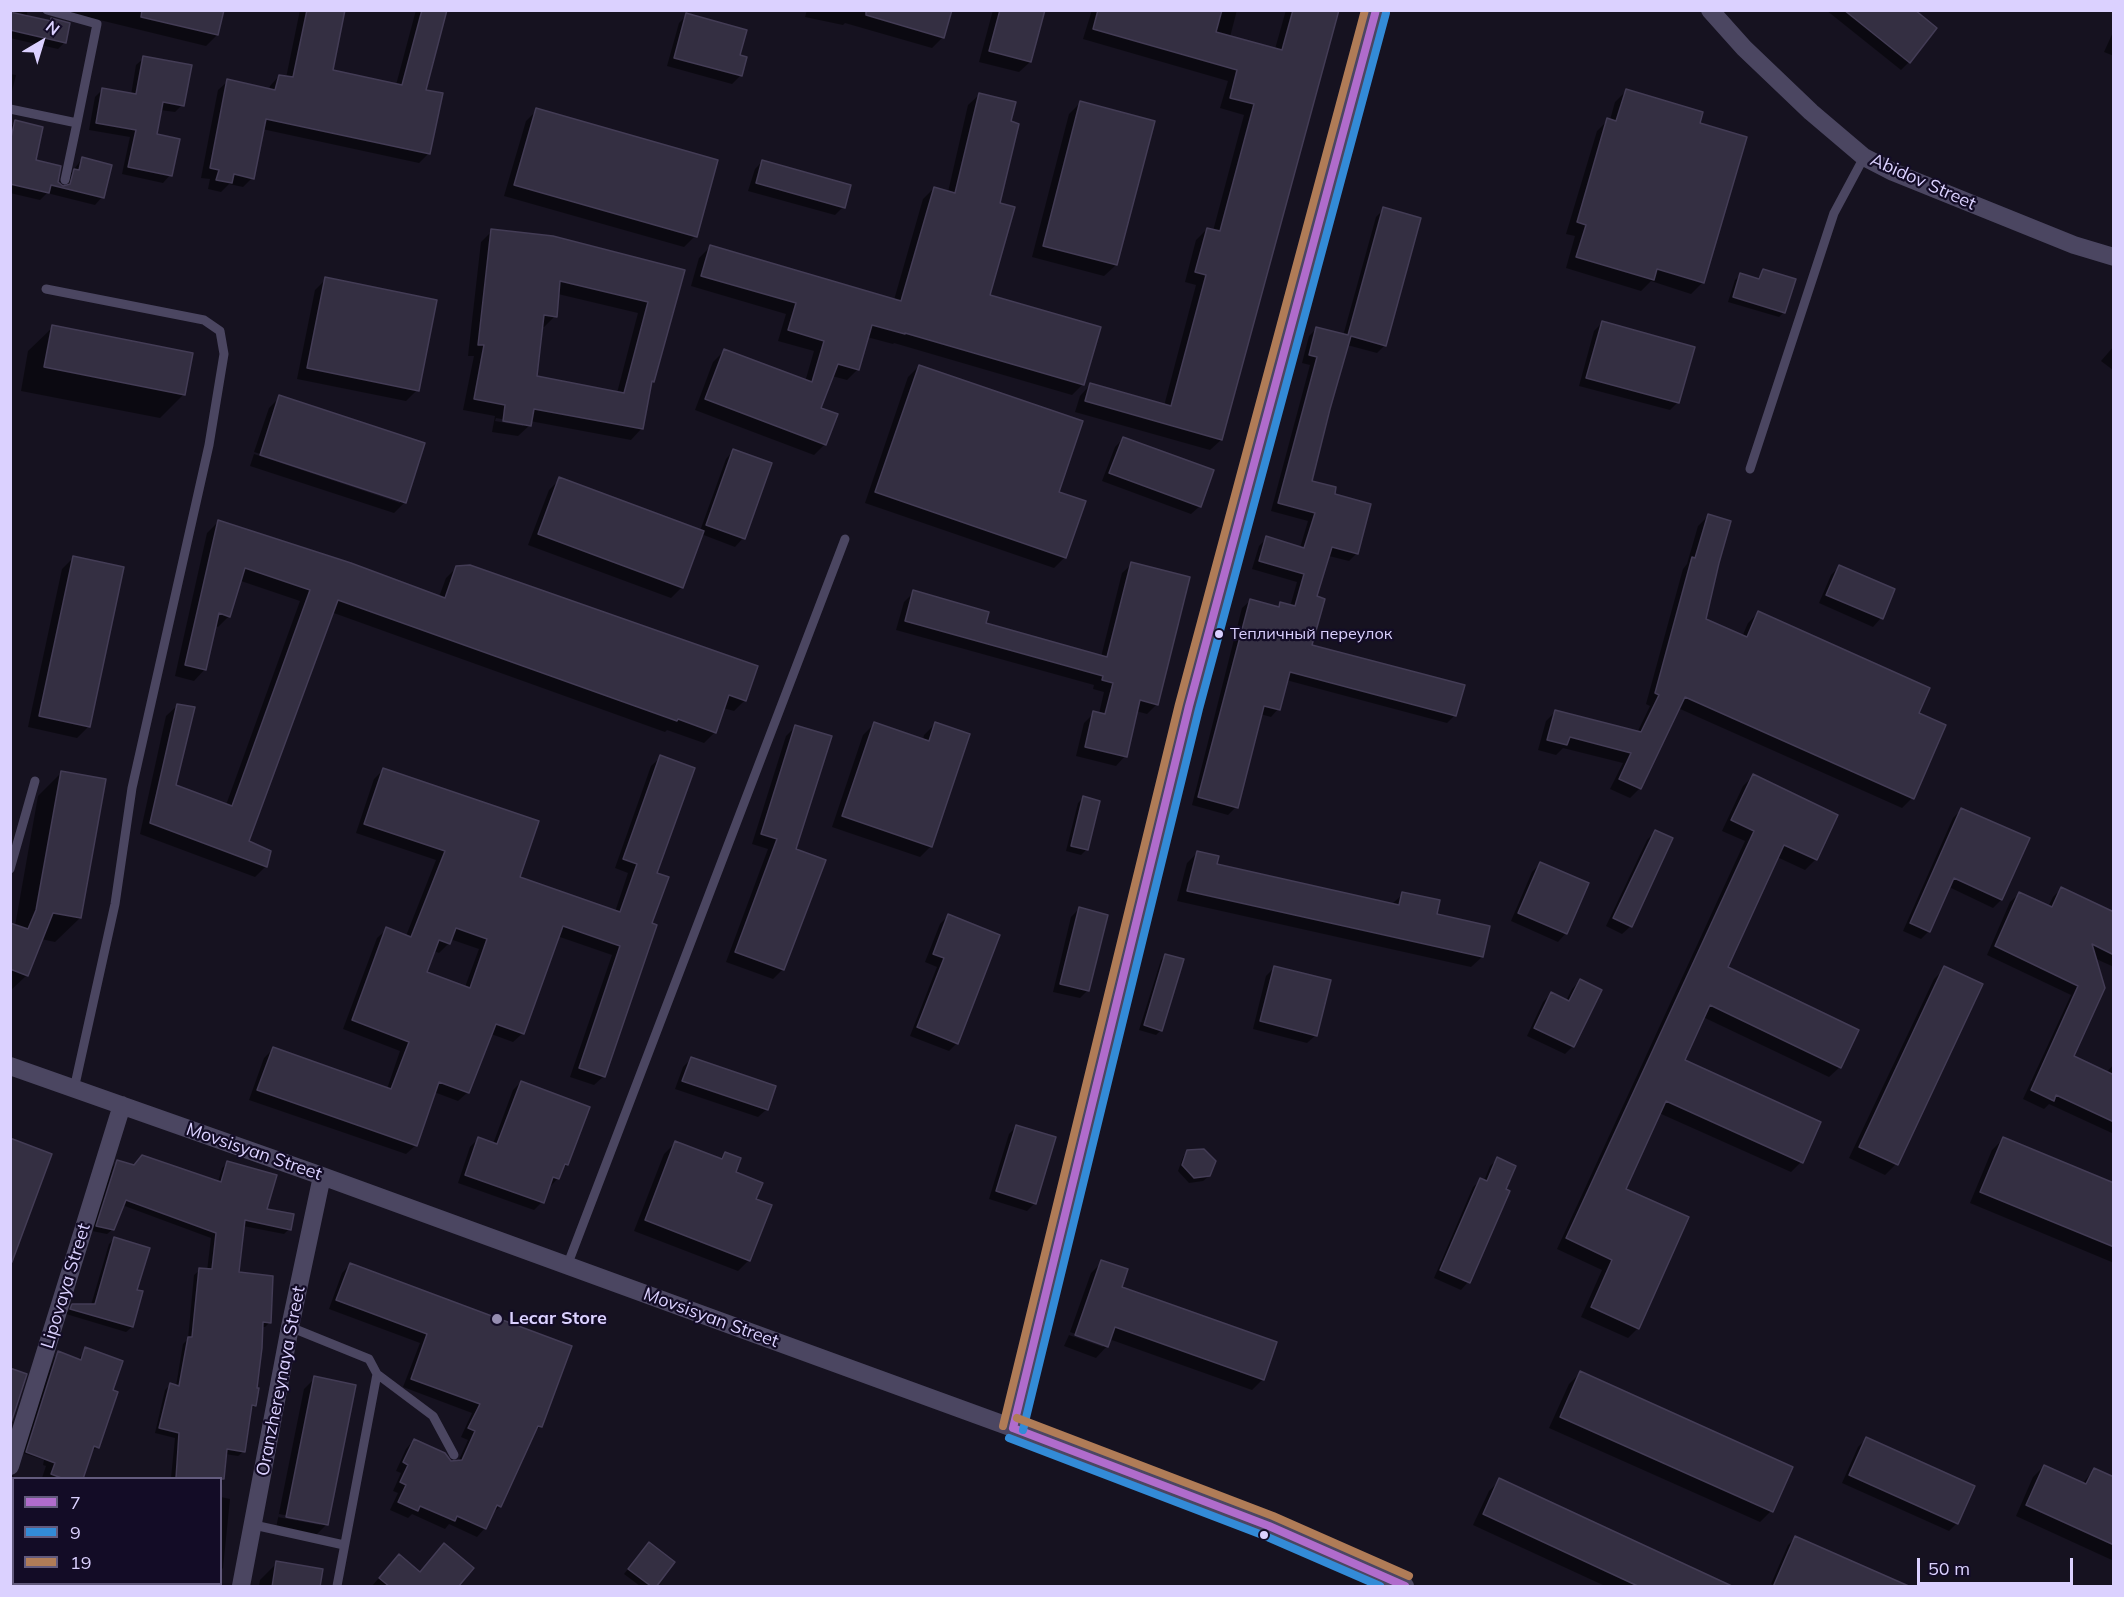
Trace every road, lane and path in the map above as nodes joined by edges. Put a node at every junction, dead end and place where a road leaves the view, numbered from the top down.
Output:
1 (47, 10) edge
2 (1376, 10) edge
3 (1710, 10) edge
4 (10, 109) edge
5 (77, 123) junction
6 (1864, 157) junction
7 (65, 180) dead end
8 (2114, 257) edge
9 (46, 289) dead end
10 (1750, 469) dead end
11 (845, 539) dead end
12 (35, 781) dead end
13 (10, 869) edge
14 (10, 1066) edge
15 (74, 1089) junction
16 (122, 1106) junction
17 (322, 1176) junction
18 (567, 1266) junction
19 (290, 1327) junction
20 (377, 1374) junction
21 (1012, 1428) junction
22 (454, 1455) dead end
23 (10, 1466) edge
24 (254, 1525) junction
25 (344, 1545) junction
26 (241, 1587) edge
27 (337, 1587) edge
28 (1405, 1587) edge

1 - 5 lane
2 - 21 street
3 - 6 street, Abidov Street
4 - 5 lane
5 - 7 lane
6 - 8 street, Abidov Street
6 - 10 lane
9 - 15 lane
11 - 18 lane
12 - 13 lane
14 - 15 street, Movsisyan Street
15 - 16 street, Movsisyan Street
16 - 17 street, Movsisyan Street
16 - 23 street, Lipovaya Street
17 - 18 street, Movsisyan Street
17 - 19 street, Oranzhereynaya Street
18 - 21 street, Movsisyan Street
19 - 20 lane
19 - 24 street, Oranzhereynaya Street
20 - 22 lane
20 - 25 lane
21 - 28 street, Movsisyan Street
24 - 25 lane
24 - 26 street, Oranzhereynaya Street
25 - 27 lane

